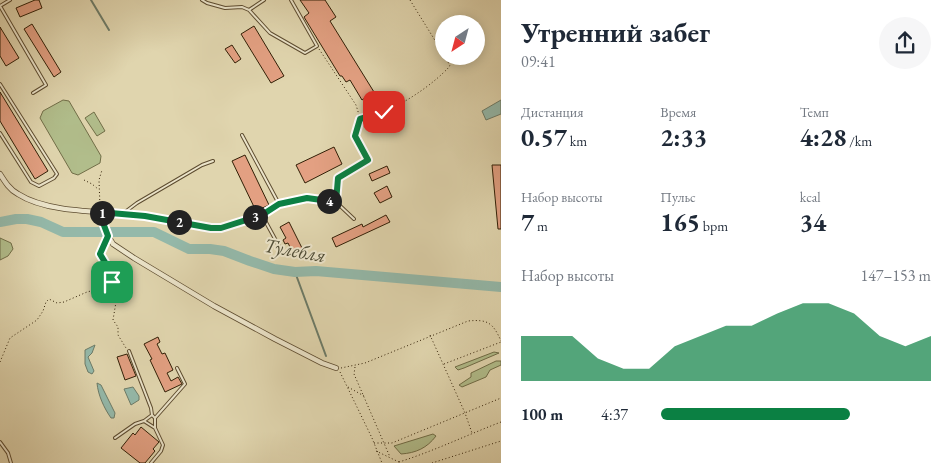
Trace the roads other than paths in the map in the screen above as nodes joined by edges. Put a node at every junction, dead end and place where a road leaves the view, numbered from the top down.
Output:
1 (10, 0) edge
2 (202, 0) edge
3 (264, 0) edge
4 (290, 0) edge
5 (248, 10) junction
6 (0, 84) edge
7 (33, 92) dead end
8 (0, 134) edge
9 (242, 134) dead end
10 (368, 160) road end
11 (213, 161) dead end
12 (0, 174) edge
13 (336, 202) junction
14 (279, 204) junction
15 (99, 212) junction
16 (123, 214) junction
17 (262, 215) junction
18 (354, 219) dead end
19 (280, 248) dead end
20 (129, 351) road end
21 (177, 368) dead end
22 (336, 368) road end
23 (152, 415) junction
24 (154, 418) junction
25 (144, 422) junction
26 (155, 428) junction
27 (115, 438) dead end
28 (0, 442) edge
29 (11, 463) edge
30 (151, 463) edge

1 - 7 lane
2 - 5 lane
3 - 5 lane
4 - 5 lane
6 - 8 lane
9 - 14 lane
10 - 13 lane
11 - 16 lane
12 - 15 street
13 - 14 lane
13 - 18 lane
14 - 17 lane
15 - 16 street
15 - 22 street
16 - 17 street
17 - 19 lane
20 - 23 lane
21 - 24 lane
23 - 24 lane
23 - 25 lane
24 - 26 lane
25 - 26 lane
25 - 27 lane
26 - 30 lane
28 - 29 lane

